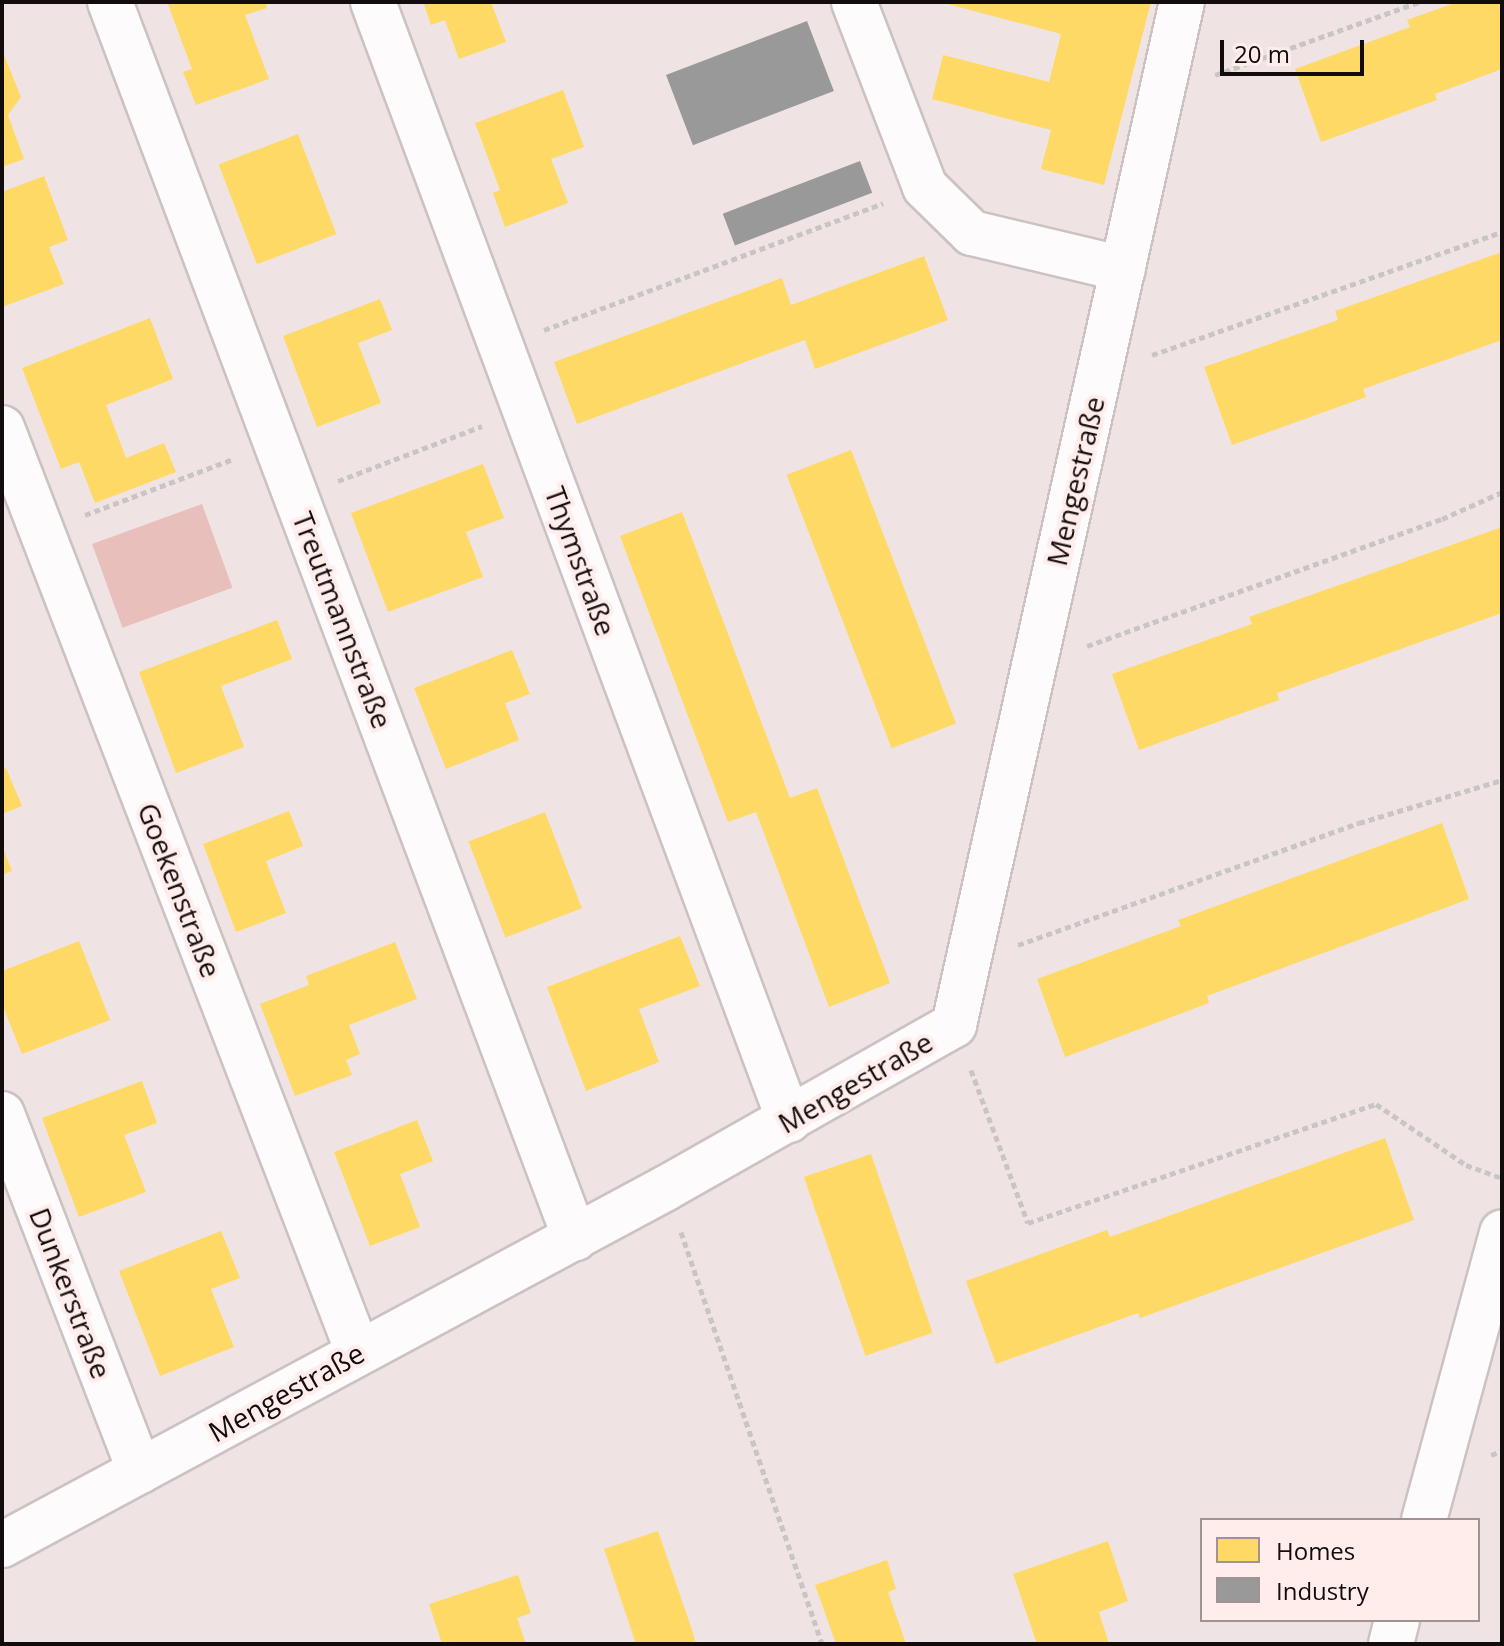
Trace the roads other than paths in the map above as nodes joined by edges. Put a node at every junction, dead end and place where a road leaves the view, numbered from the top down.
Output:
1 (110, 2) edge
2 (373, 2) edge
3 (854, 2) edge
4 (1182, 2) edge
5 (1123, 269) junction
6 (2, 428) edge
7 (2, 1114) edge
8 (789, 1120) junction
9 (1502, 1232) edge
10 (575, 1238) junction
11 (358, 1352) junction
12 (140, 1471) junction
13 (1425, 1518) edge
14 (2, 1545) edge
15 (1396, 1622) edge
16 (1391, 1644) edge

1 - 10 street, Treutmannstraße
2 - 8 street, Thymstraße
3 - 5 street
4 - 5 street, Mengestraße
5 - 8 street, Mengestraße
6 - 11 street, Goekenstraße
7 - 12 street, Dunkerstraße
8 - 10 street, Mengestraße
9 - 13 street
10 - 11 street, Mengestraße
11 - 12 street, Mengestraße
12 - 14 street, Mengestraße
15 - 16 street

